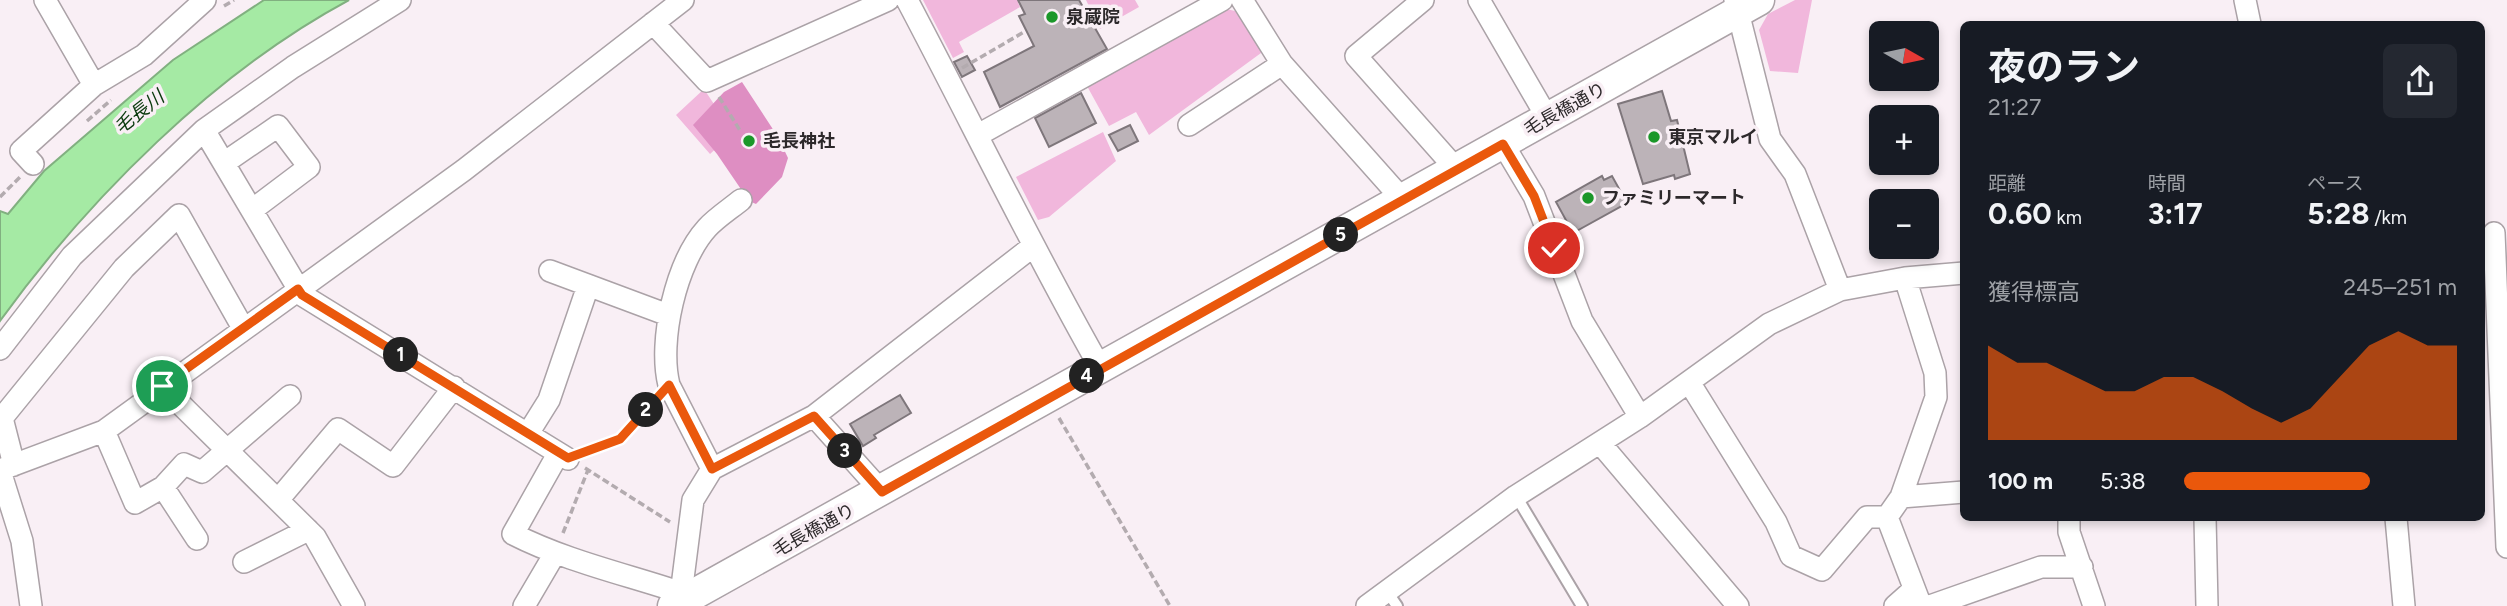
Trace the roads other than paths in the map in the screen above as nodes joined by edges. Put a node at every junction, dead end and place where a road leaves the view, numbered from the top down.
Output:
1 (46, 0) edge
2 (205, 0) edge
3 (400, 0) edge
4 (683, 0) edge
5 (888, 0) edge
6 (907, 0) edge
7 (1222, 0) edge
8 (1242, 0) edge
9 (1423, 0) edge
10 (1479, 0) edge
11 (2245, 0) edge
12 (1745, 4) edge
13 (2249, 21) edge
14 (653, 23) junction
15 (1282, 64) junction
16 (94, 85) junction
17 (1548, 119) junction
18 (1189, 125) dead end
19 (204, 130) junction
20 (978, 135) junction
21 (1503, 144) junction
22 (224, 163) junction
23 (33, 164) road end
24 (1457, 170) junction
25 (741, 200) dead end
26 (1403, 200) junction
27 (252, 210) junction
28 (2494, 233) edge
29 (1032, 247) junction
30 (550, 271) dead end
31 (1960, 273) edge
32 (1905, 278) junction
33 (588, 286) junction
34 (298, 289) junction
35 (1840, 290) junction
36 (668, 315) junction
37 (243, 328) junction
38 (0, 349) edge
39 (1101, 369) junction
40 (1689, 382) junction
41 (162, 386) junction
42 (454, 387) junction
43 (290, 396) dead end
44 (814, 416) junction
45 (1640, 417) junction
46 (104, 431) junction
47 (528, 432) junction
48 (1600, 443) junction
49 (229, 452) junction
50 (5, 469) edge
51 (712, 469) junction
52 (163, 487) junction
53 (882, 492) junction
54 (1960, 492) edge
55 (1517, 496) junction
56 (1901, 497) junction
57 (278, 500) junction
58 (1887, 517) junction
59 (2069, 521) edge
60 (2205, 521) edge
61 (2396, 521) edge
62 (308, 530) junction
63 (197, 539) dead end
64 (2507, 547) edge
65 (554, 555) junction
66 (243, 562) dead end
67 (2082, 567) junction
68 (1917, 598) edge
69 (1393, 600) edge
70 (679, 603) edge
71 (31, 606) edge
72 (354, 606) edge
73 (524, 606) edge
74 (1367, 606) edge
75 (1582, 606) edge
76 (1738, 606) edge
77 (1895, 606) edge
78 (1930, 606) edge
79 (2094, 606) edge
80 (2207, 606) edge
81 (2404, 606) edge

1 - 16 street
2 - 16 street
3 - 19 street
4 - 14 street
5 - 14 street
6 - 20 street
7 - 20 street
8 - 15 street
9 - 24 street
10 - 17 street
11 - 13 street
12 - 17 street, 毛長橋通り
12 - 35 street
14 - 34 street
15 - 18 street
15 - 26 street
16 - 23 street
17 - 21 street, 毛長橋通り
19 - 22 street
19 - 38 street
20 - 29 street
21 - 24 street, 毛長橋通り
21 - 45 street
22 - 27 street
22 - 27 street
24 - 26 street, 毛長橋通り
25 - 36 street
26 - 39 street, 毛長橋通り
27 - 34 street
28 - 64 street
29 - 39 street
29 - 44 street
30 - 33 street
31 - 32 street
32 - 35 street
32 - 56 street
33 - 36 street
33 - 47 street
34 - 37 street
34 - 42 street
35 - 40 street
36 - 51 street
37 - 41 street
37 - 50 street
39 - 53 street, 毛長橋通り
40 - 45 street
40 - 58 street
41 - 46 street
41 - 49 street
42 - 47 street
42 - 57 street
43 - 49 street
44 - 51 street
44 - 53 street
45 - 48 street
46 - 50 street
46 - 52 street
47 - 65 street
48 - 55 street
48 - 76 street
49 - 52 street
49 - 57 street
50 - 71 street
51 - 70 street
52 - 63 street
53 - 70 street, 毛長橋通り
54 - 56 street
55 - 69 street
55 - 75 lane
56 - 58 street
57 - 62 street
58 - 68 street
59 - 67 street
60 - 80 street
61 - 81 street
62 - 66 street
62 - 72 street
65 - 70 street
65 - 73 street
67 - 78 street
67 - 79 street
68 - 77 street
69 - 74 street

